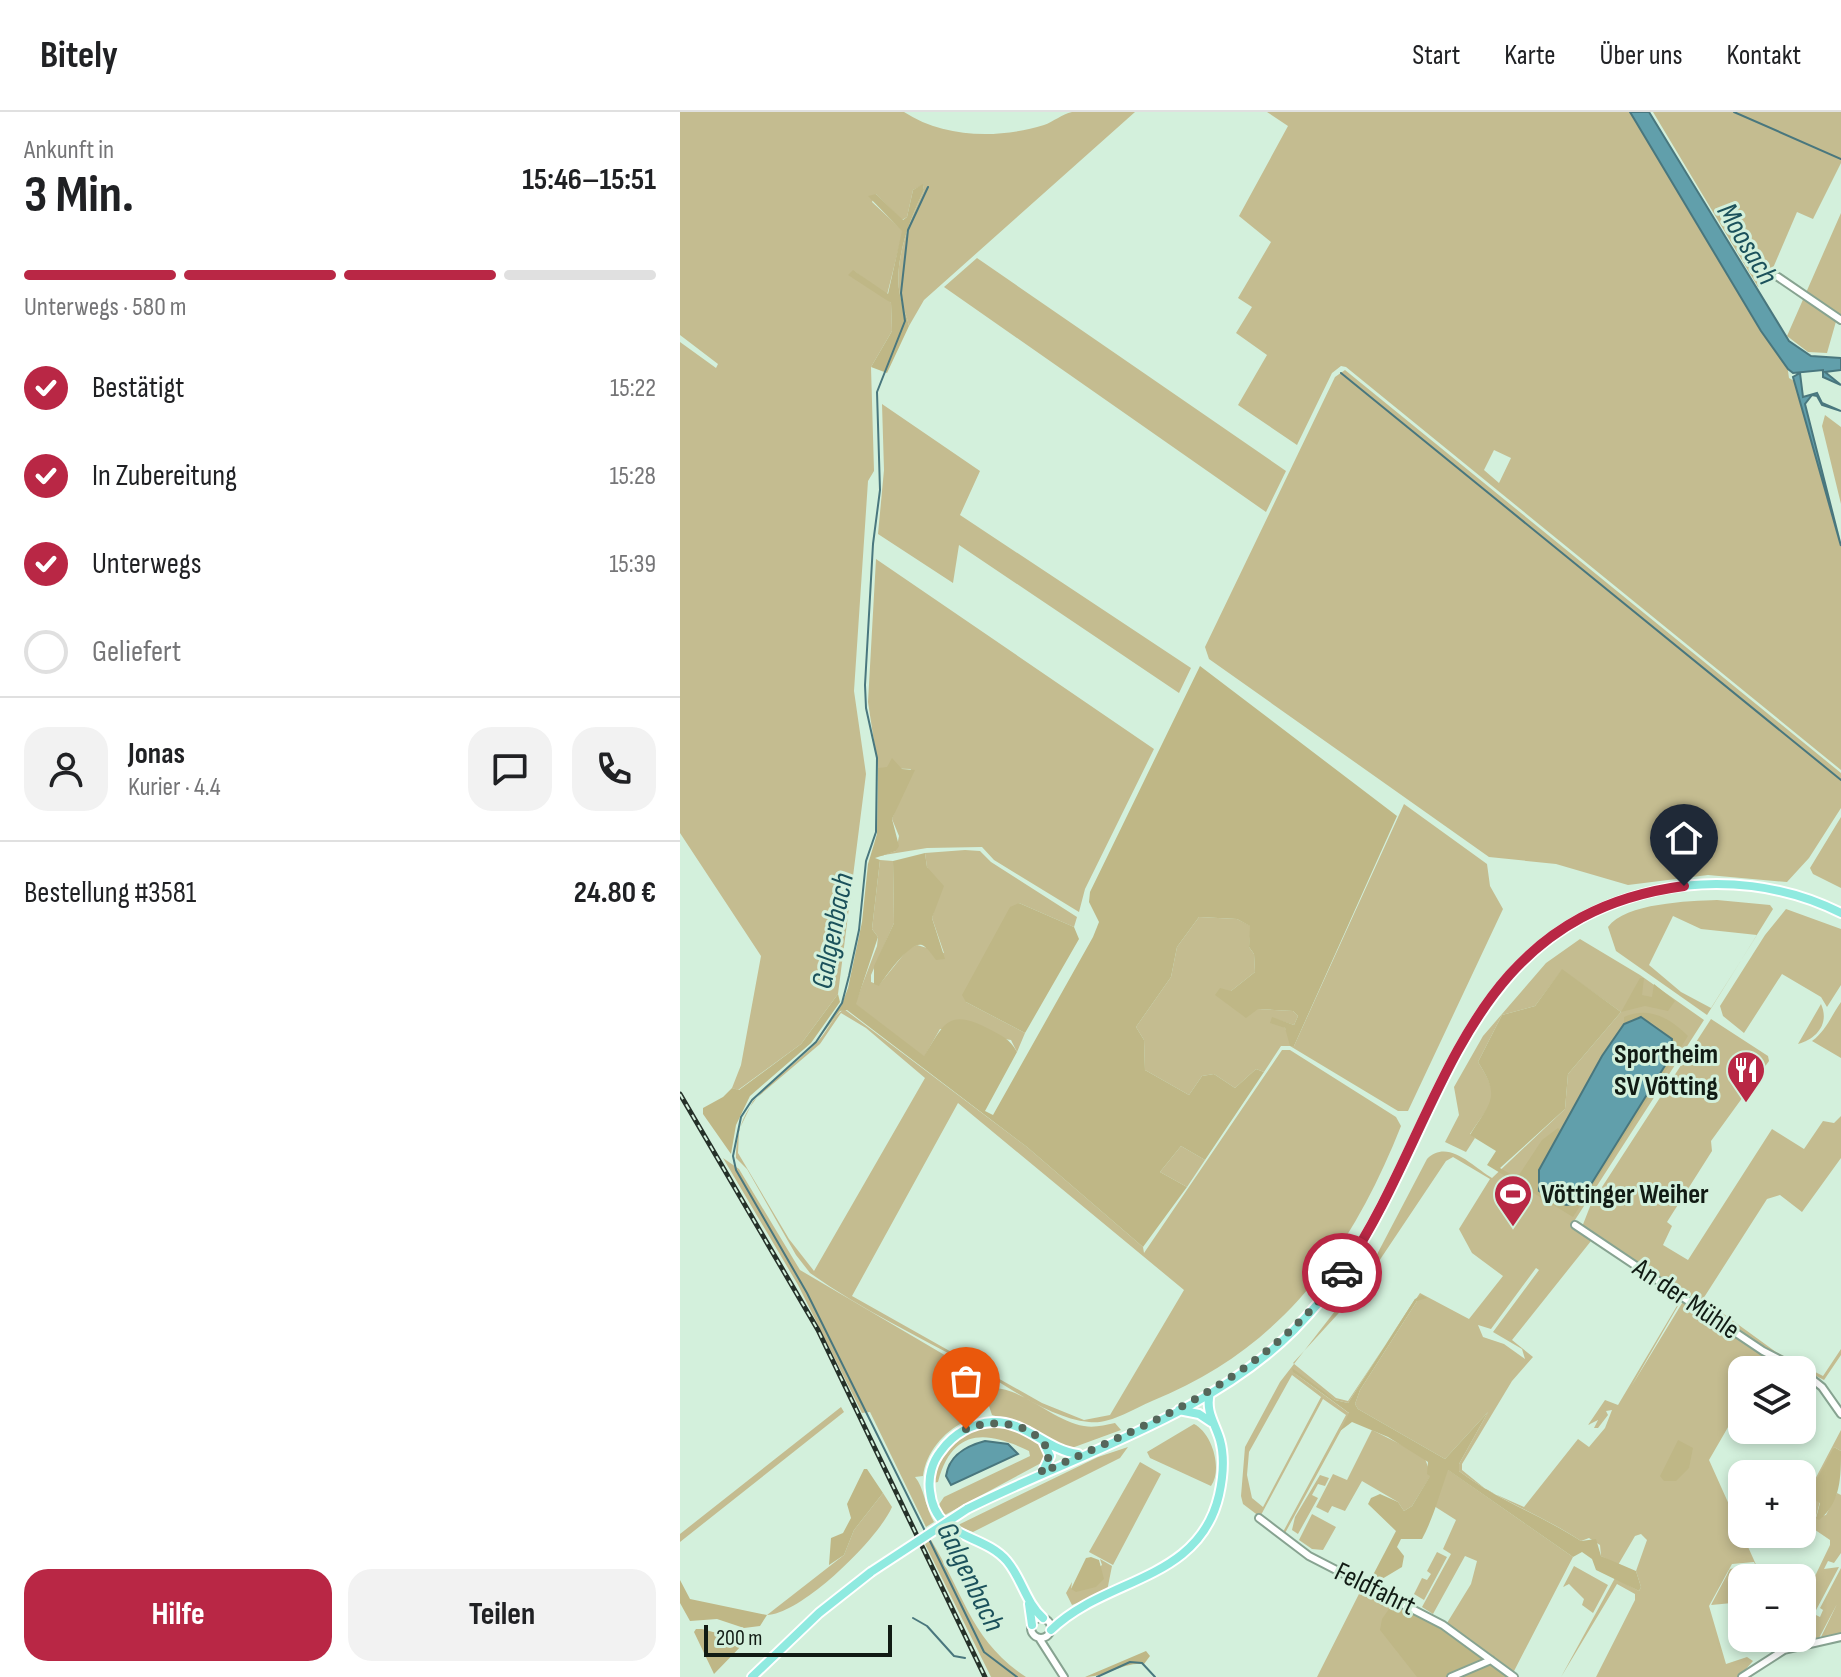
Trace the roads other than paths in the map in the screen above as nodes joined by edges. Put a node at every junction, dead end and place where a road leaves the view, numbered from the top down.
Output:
1 (1778, 277) dead end
2 (1841, 320) edge
3 (1841, 913) edge
4 (1575, 1225) dead end
5 (1772, 1356) edge
6 (1816, 1382) edge
7 (1210, 1393) junction
8 (1179, 1410) junction
9 (1841, 1414) edge
10 (1213, 1425) junction
11 (1044, 1442) junction
12 (1081, 1454) junction
13 (1041, 1473) junction
14 (1259, 1518) dead end
15 (1028, 1599) junction
16 (1067, 1616) junction
17 (1045, 1619) junction
18 (1032, 1625) junction
19 (1050, 1631) junction
20 (1841, 1637) edge
21 (1039, 1638) junction
22 (1055, 1657) junction
23 (1491, 1660) junction
24 (752, 1677) edge
25 (1064, 1677) edge
26 (1451, 1677) edge
27 (1514, 1677) edge
28 (1742, 1677) edge

1 - 2 street
3 - 7 main road
4 - 5 street, An der Mühle
6 - 9 street, An der Mühle
7 - 8 main road
7 - 10 main road
8 - 10 main road
8 - 12 main road
10 - 16 main road
11 - 12 main road
11 - 13 main road
11 - 15 main road
12 - 13 main road
13 - 24 main road, bridge
14 - 23 street, Feldfahrt
15 - 17 main road
15 - 18 main road
16 - 17 main road
16 - 19 main road
17 - 18 street
17 - 19 street
18 - 21 street
19 - 21 street
19 - 22 street
20 - 28 street
21 - 22 street
22 - 25 street
23 - 26 street
23 - 27 street, Feldfahrt

